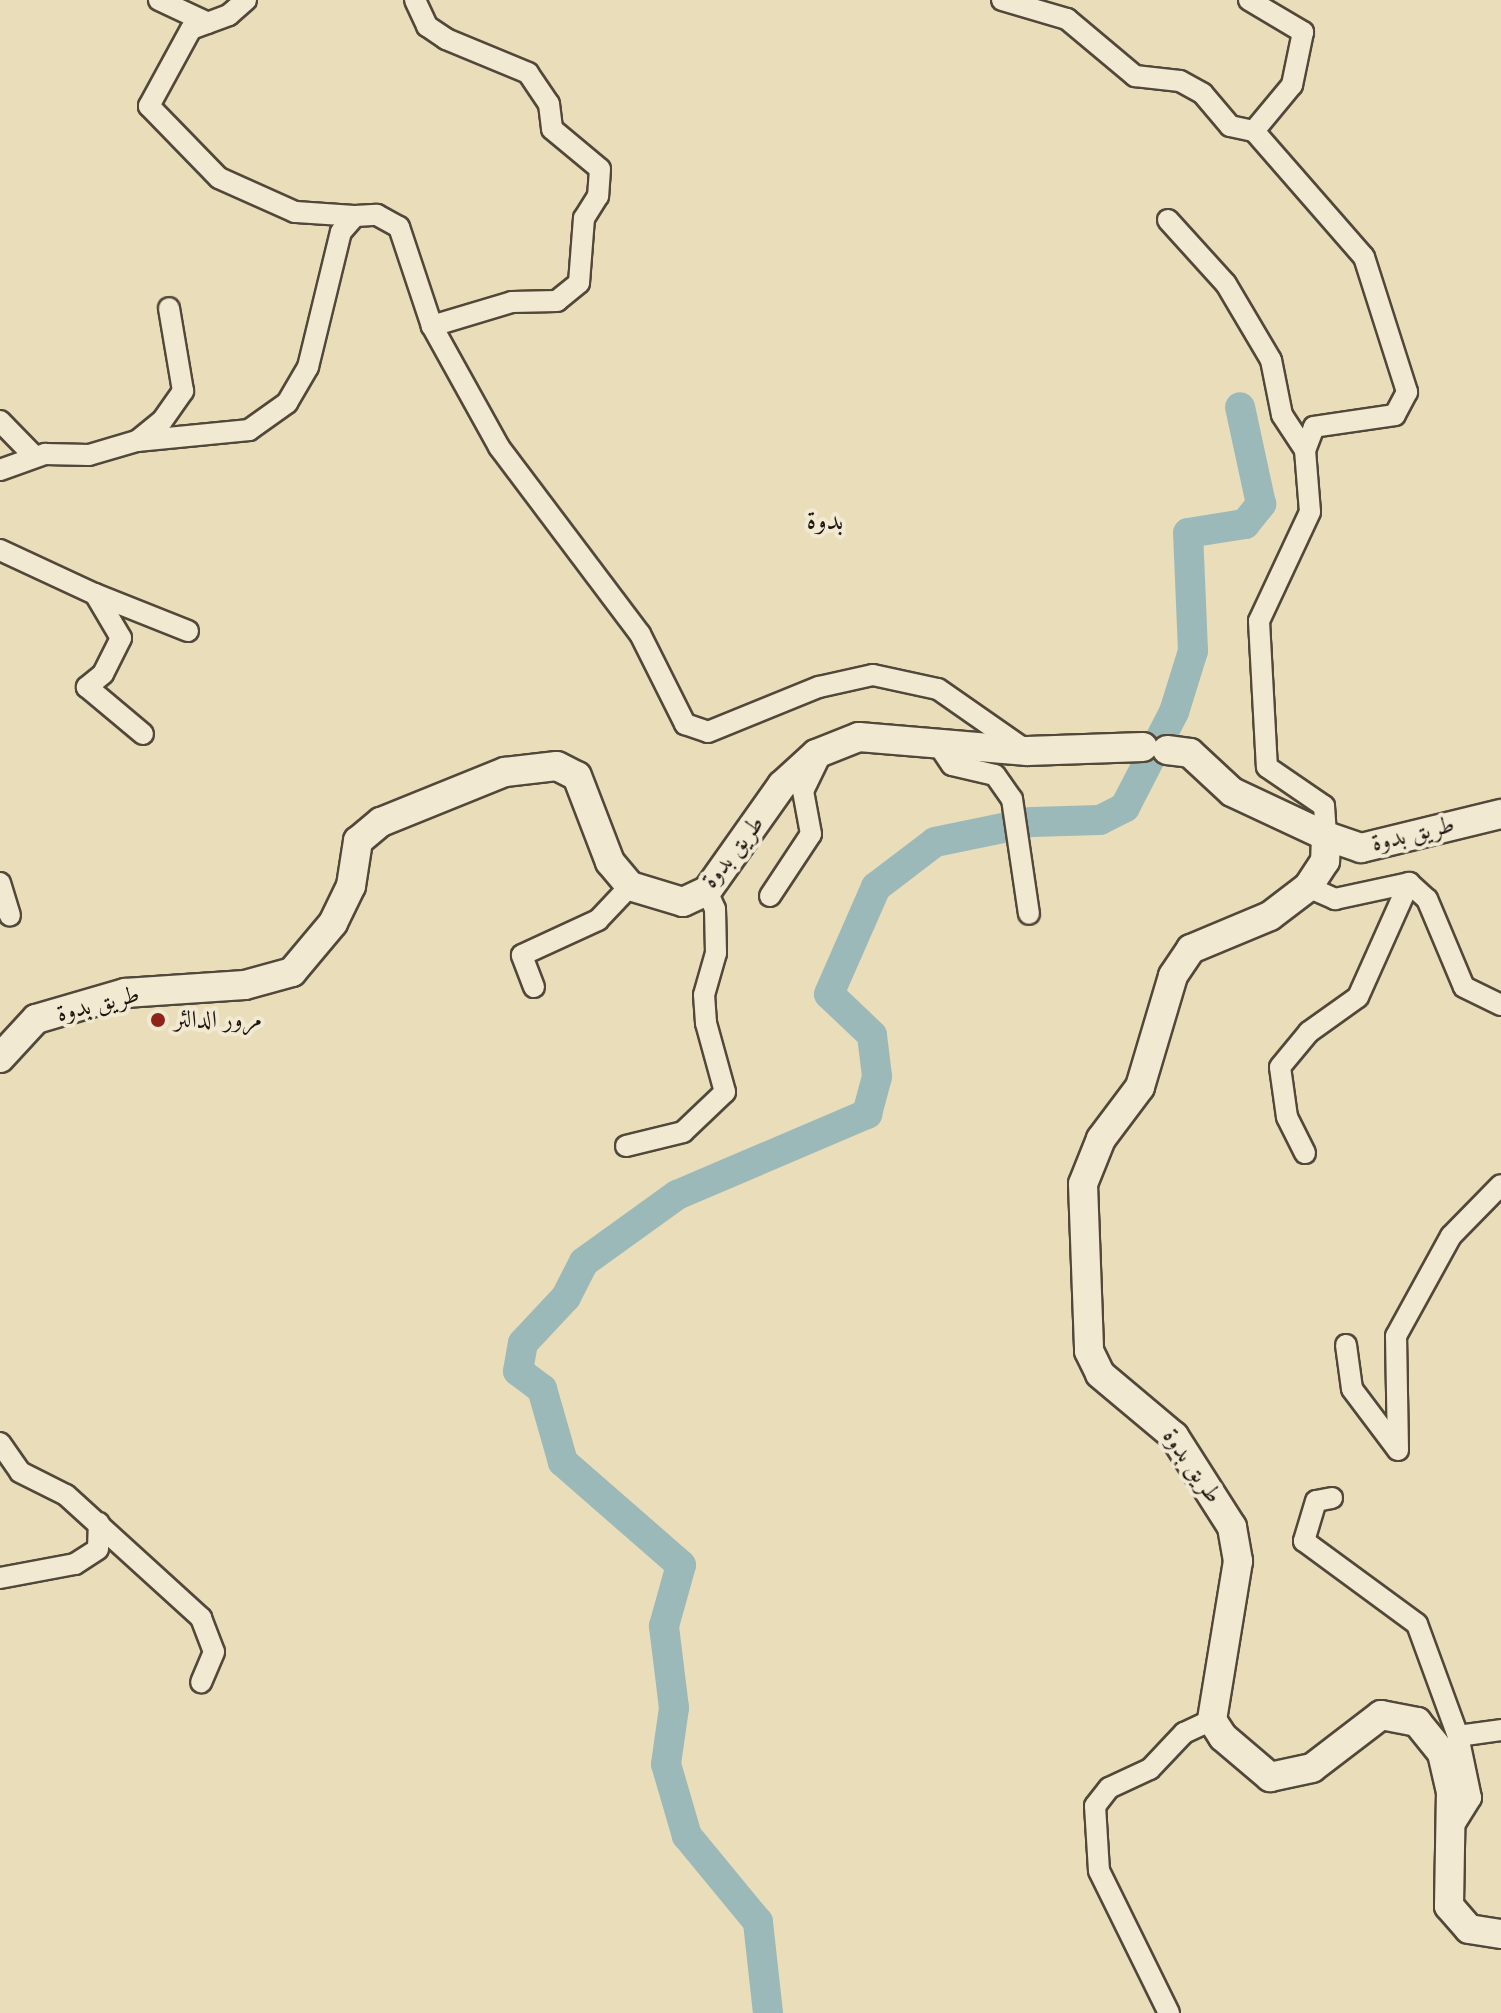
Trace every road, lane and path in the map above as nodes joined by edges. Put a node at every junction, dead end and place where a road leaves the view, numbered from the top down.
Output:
1 (159, 0) edge
2 (246, 0) edge
3 (414, 0) edge
4 (1002, 0) edge
5 (1249, 0) edge
6 (208, 23) junction
7 (1254, 131) junction
8 (355, 216) junction
9 (1168, 220) dead end
10 (169, 308) dead end
11 (432, 326) junction
12 (0, 421) edge
13 (137, 441) junction
14 (1305, 450) junction
15 (35, 457) junction
16 (0, 470) edge
17 (0, 550) edge
18 (95, 594) junction
19 (188, 631) dead end
20 (143, 734) dead end
21 (935, 740) junction
22 (1027, 751) junction
23 (822, 752) junction
24 (1501, 814) edge
25 (1326, 836) junction
26 (0, 883) edge
27 (1409, 883) junction
28 (630, 886) junction
29 (1308, 887) junction
30 (707, 891) junction
31 (770, 896) dead end
32 (1029, 914) dead end
33 (10, 916) dead end
34 (534, 987) dead end
35 (1499, 1000) edge
36 (0, 1058) edge
37 (626, 1146) dead end
38 (1305, 1153) dead end
39 (1501, 1185) edge
40 (1346, 1345) dead end
41 (0, 1443) edge
42 (1332, 1498) dead end
43 (99, 1523) junction
44 (0, 1578) edge
45 (201, 1682) dead end
46 (1212, 1720) junction
47 (1501, 1730) edge
48 (1458, 1736) junction
49 (1451, 1830) junction
50 (1501, 1934) edge
51 (1169, 2013) edge

1 - 6 street
2 - 6 street
3 - 11 street
4 - 7 street
5 - 7 street
6 - 8 street
7 - 14 street
8 - 11 street
8 - 13 street
9 - 14 street
10 - 13 street
11 - 22 street
12 - 15 street
13 - 15 street
14 - 25 street
15 - 16 street
17 - 18 street
18 - 19 street
18 - 20 street
21 - 22 street, طريق بدوة
21 - 23 street, طريق بدوة
21 - 32 street
22 - 25 street, طريق بدوة
23 - 30 street, طريق بدوة
23 - 31 street
24 - 25 street, طريق بدوة
25 - 29 street, طريق بدوة
26 - 33 street
27 - 29 street
27 - 35 street
27 - 38 street
28 - 30 street, طريق بدوة
28 - 34 street
28 - 36 street, طريق بدوة
29 - 46 street, طريق بدوة
30 - 37 street
39 - 40 street
41 - 43 street
42 - 48 street
43 - 44 street
43 - 45 street
46 - 49 street
46 - 51 street
47 - 48 street
48 - 49 street
49 - 50 street

